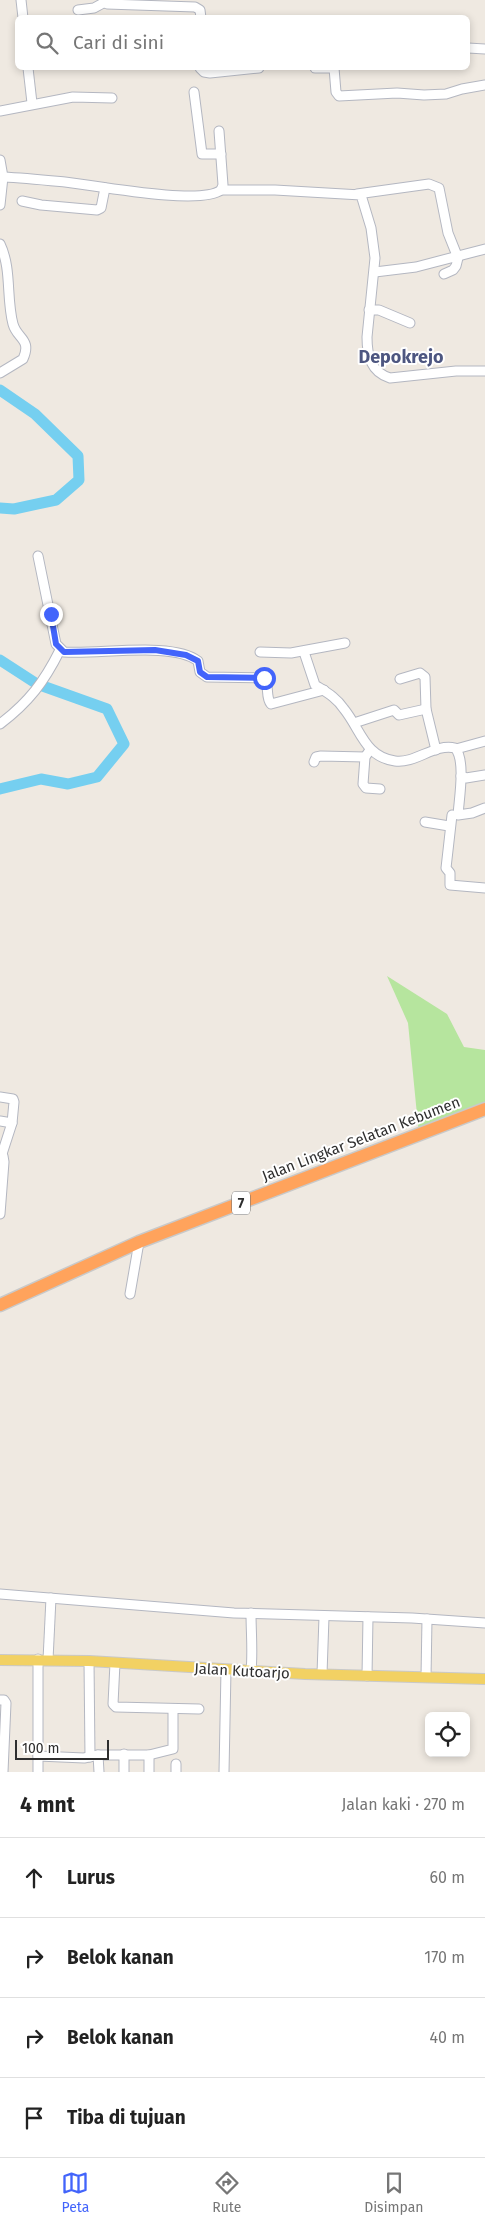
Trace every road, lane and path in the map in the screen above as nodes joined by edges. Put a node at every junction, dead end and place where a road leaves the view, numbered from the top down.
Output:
1 (21, 0) edge
2 (104, 1) edge
3 (78, 10) dead end
4 (23, 15) edge
5 (201, 15) edge
6 (470, 48) edge
7 (485, 48) edge
8 (28, 70) edge
9 (202, 70) edge
10 (239, 70) edge
11 (333, 70) edge
12 (485, 85) edge
13 (194, 92) dead end
14 (112, 98) dead end
15 (32, 103) junction
16 (0, 111) edge
17 (219, 131) dead end
18 (221, 154) junction
19 (0, 160) edge
20 (3, 177) junction
21 (105, 188) junction
22 (221, 190) junction
23 (357, 194) junction
24 (22, 201) dead end
25 (0, 205) edge
26 (0, 244) edge
27 (485, 249) edge
28 (458, 258) junction
29 (375, 272) junction
30 (444, 274) dead end
31 (369, 310) junction
32 (410, 323) dead end
33 (485, 371) edge
34 (0, 373) edge
35 (38, 556) dead end
36 (345, 643) dead end
37 (60, 650) junction
38 (260, 652) dead end
39 (304, 652) junction
40 (400, 679) dead end
41 (324, 690) junction
42 (426, 709) junction
43 (354, 723) junction
44 (0, 724) edge
45 (485, 741) edge
46 (456, 749) junction
47 (436, 750) junction
48 (367, 754) junction
49 (314, 762) dead end
50 (485, 775) edge
51 (461, 776) junction
52 (380, 788) dead end
53 (485, 808) edge
54 (453, 814) junction
55 (425, 822) dead end
56 (450, 826) junction
57 (485, 888) edge
58 (0, 1097) edge
59 (485, 1109) edge
60 (0, 1121) edge
61 (12, 1123) junction
62 (3, 1146) edge
63 (2, 1160) edge
64 (1, 1186) edge
65 (0, 1212) edge
66 (139, 1242) junction
67 (130, 1294) dead end
68 (0, 1305) edge
69 (0, 1594) edge
70 (51, 1598) junction
71 (251, 1613) junction
72 (324, 1617) junction
73 (368, 1617) junction
74 (427, 1619) junction
75 (485, 1623) edge
76 (0, 1660) edge
77 (43, 1660) junction
78 (89, 1661) junction
79 (116, 1663) junction
80 (226, 1670) junction
81 (251, 1671) junction
82 (322, 1674) junction
83 (367, 1676) junction
84 (426, 1677) junction
85 (485, 1679) edge
86 (0, 1700) edge
87 (173, 1709) junction
88 (199, 1709) dead end
89 (124, 1754) junction
90 (148, 1755) junction
91 (38, 1756) junction
92 (94, 1756) junction
93 (3, 1772) edge
94 (38, 1772) edge
95 (99, 1772) edge
96 (124, 1772) edge
97 (149, 1772) edge
98 (224, 1772) edge

1 - 4 street
2 - 3 street
2 - 5 street
6 - 7 street
8 - 15 street
9 - 10 street
11 - 12 street
13 - 18 street
14 - 15 street
15 - 16 street
17 - 18 street
18 - 22 street
19 - 20 street
20 - 21 street
20 - 25 street
21 - 22 street
21 - 24 street
22 - 23 street
23 - 28 street
23 - 29 street
26 - 34 street
27 - 28 street
28 - 29 street
28 - 30 street
29 - 31 street
31 - 32 street
31 - 33 street
35 - 37 street
36 - 39 street
37 - 41 street
37 - 44 street
38 - 39 street
39 - 41 street
40 - 42 street
41 - 43 street
42 - 43 street
42 - 47 street
43 - 48 street
45 - 46 street
46 - 47 street
46 - 51 street
47 - 48 street
48 - 49 street
48 - 52 street
50 - 51 street
51 - 54 street
53 - 54 street
54 - 56 street
55 - 56 street
56 - 57 street
58 - 61 street
59 - 66 highway, Jalan Lingkar Selatan Kebumen / 7
60 - 61 street
61 - 62 street
62 - 63 street
63 - 64 street
64 - 65 street
66 - 67 street
66 - 68 highway, Jalan Lingkar Selatan Kebumen / 7
69 - 70 street
70 - 71 street
70 - 77 street
71 - 72 street
71 - 81 street
72 - 73 street
72 - 82 street
73 - 74 street
73 - 83 street
74 - 75 street
74 - 84 street
76 - 77 main road, Jalan Kutoarjo
77 - 78 main road, Jalan Kutoarjo
77 - 91 street
78 - 79 main road, Jalan Kutoarjo
78 - 92 street
79 - 80 main road, Jalan Kutoarjo
79 - 87 street
80 - 81 main road, Jalan Kutoarjo
80 - 98 street
81 - 82 main road, Jalan Kutoarjo
82 - 83 main road, Jalan Kutoarjo
83 - 84 main road, Jalan Kutoarjo
84 - 85 main road, Jalan Kutoarjo
86 - 93 street
87 - 88 street
87 - 90 street
89 - 90 street
89 - 92 street
89 - 96 street
90 - 97 street
91 - 92 street
91 - 94 street
92 - 95 street

